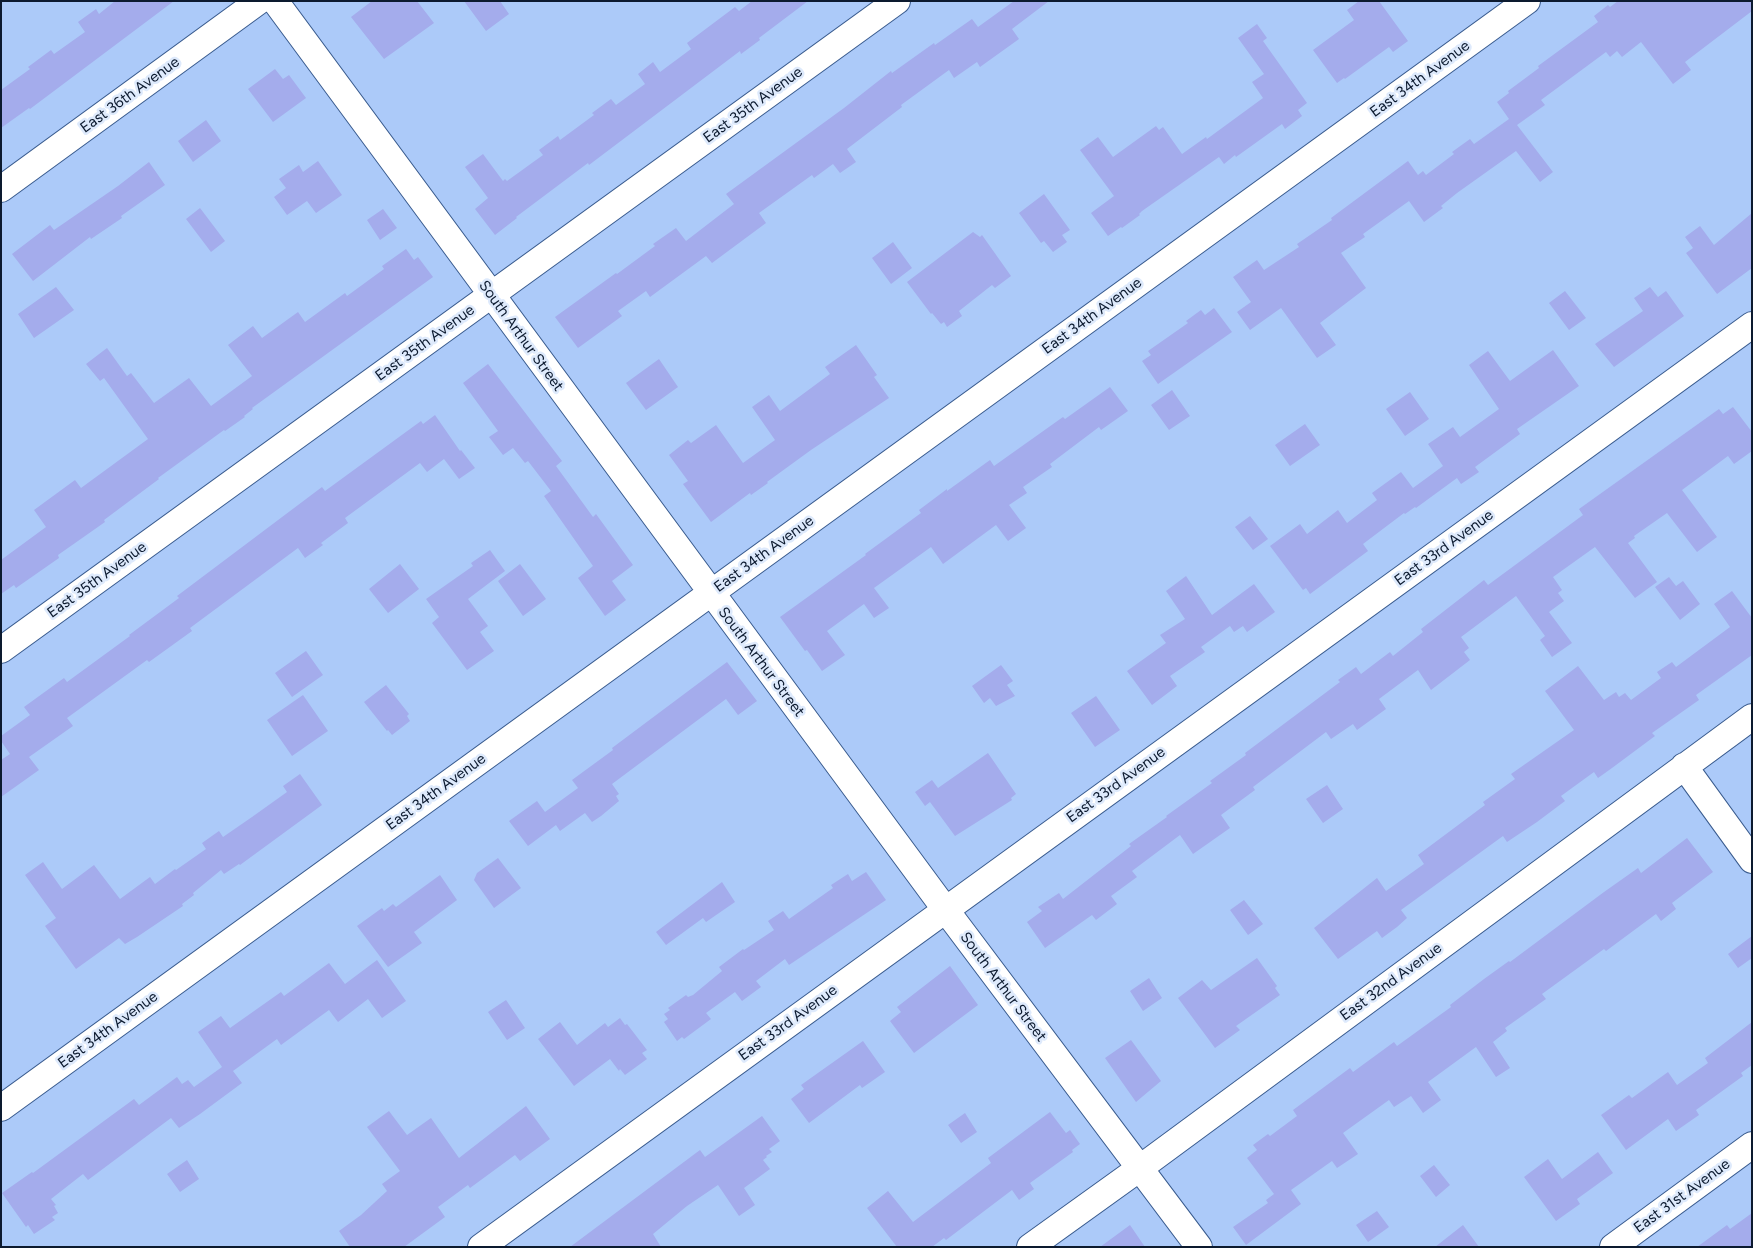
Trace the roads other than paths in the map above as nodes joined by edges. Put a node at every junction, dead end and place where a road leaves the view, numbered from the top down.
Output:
1 (259, 1) edge
2 (275, 1) edge
3 (897, 1) edge
4 (1527, 1) edge
5 (1, 188) edge
6 (490, 295) junction
7 (1752, 325) edge
8 (710, 593) junction
9 (1, 650) edge
10 (1752, 717) edge
11 (1684, 766) junction
12 (1752, 860) edge
13 (944, 909) junction
14 (1, 1108) edge
15 (1752, 1145) edge
16 (1140, 1168) junction
17 (481, 1247) edge
18 (1030, 1247) edge
19 (1199, 1247) edge
20 (1613, 1247) edge

1 - 5 street, East 36th Avenue
2 - 6 street, South Arthur Street
3 - 6 street, East 35th Avenue
4 - 8 street, East 34th Avenue
6 - 8 street, South Arthur Street
6 - 9 street, East 35th Avenue
7 - 13 street, East 33rd Avenue
8 - 13 street, South Arthur Street
8 - 14 street, East 34th Avenue
10 - 11 street, East 32nd Avenue
11 - 12 street
11 - 16 street, East 32nd Avenue
13 - 16 street, South Arthur Street
13 - 17 street, East 33rd Avenue
15 - 20 street, East 31st Avenue
16 - 18 street, East 32nd Avenue
16 - 19 street, South Arthur Street

